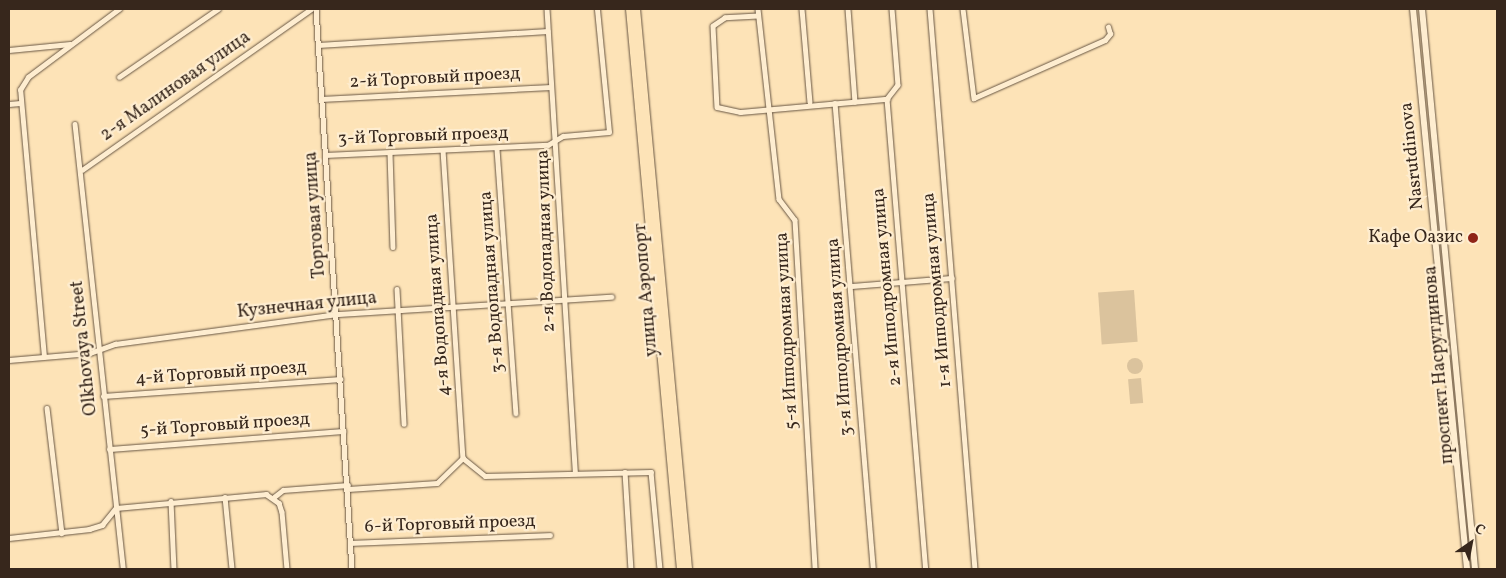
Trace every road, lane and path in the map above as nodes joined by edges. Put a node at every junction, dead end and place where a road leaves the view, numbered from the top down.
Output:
1 (119, 9) edge
2 (218, 9) edge
3 (311, 9) edge
4 (316, 9) edge
5 (547, 9) edge
6 (597, 9) edge
7 (630, 9) edge
8 (636, 9) edge
9 (758, 9) edge
10 (802, 9) edge
11 (848, 9) edge
12 (892, 9) edge
13 (930, 9) edge
14 (963, 9) edge
15 (1413, 9) edge
16 (1422, 9) edge
17 (758, 16) junction
18 (1108, 26) dead end
19 (548, 31) junction
20 (70, 44) junction
21 (318, 45) junction
22 (9, 50) edge
23 (120, 77) dead end
24 (551, 87) junction
25 (321, 99) junction
26 (887, 99) junction
27 (810, 102) junction
28 (855, 102) junction
29 (20, 103) junction
30 (835, 103) junction
31 (9, 104) edge
32 (769, 106) junction
33 (76, 124) dead end
34 (557, 139) junction
35 (497, 148) junction
36 (443, 150) junction
37 (390, 153) junction
38 (325, 155) junction
39 (82, 170) junction
40 (393, 247) dead end
41 (952, 278) junction
42 (902, 282) junction
43 (851, 286) junction
44 (397, 289) dead end
45 (611, 297) dead end
46 (561, 300) junction
47 (508, 304) junction
48 (452, 307) junction
49 (397, 311) junction
50 (337, 314) junction
51 (97, 351) junction
52 (44, 357) junction
53 (9, 360) edge
54 (340, 380) junction
55 (103, 396) junction
56 (47, 408) dead end
57 (516, 412) dead end
58 (404, 424) dead end
59 (343, 431) junction
60 (109, 449) junction
61 (462, 458) junction
62 (575, 472) junction
63 (625, 472) junction
64 (348, 487) junction
65 (225, 497) junction
66 (274, 497) junction
67 (171, 501) junction
68 (116, 508) junction
69 (62, 533) junction
70 (550, 535) dead end
71 (9, 538) edge
72 (350, 543) junction
73 (123, 569) edge
74 (174, 569) edge
75 (232, 569) edge
76 (287, 569) edge
77 (352, 569) edge
78 (631, 569) edge
79 (660, 569) edge
80 (681, 569) edge
81 (688, 569) edge
82 (815, 569) edge
83 (873, 569) edge
84 (926, 569) edge
85 (975, 569) edge
86 (1466, 569) edge
87 (1475, 569) edge

1 - 20 street
2 - 23 street
3 - 39 street, 2-я Малиновая улица
4 - 21 street, Торговая улица
5 - 19 street, 2-я Водопадная улица
6 - 34 street, 3-й Торговый проезд
7 - 80 main road, улица Аэропорт
8 - 81 main road, улица Аэропорт
9 - 17 street, 5-я Ипподромная улица
10 - 27 street
11 - 28 street
12 - 26 street
13 - 41 street, 1-я Ипподромная улица
14 - 18 street
15 - 86 main road, Nasrutdinova
16 - 87 main road, проспект Насрутдинова
17 - 32 street, 5-я Ипподромная улица
17 - 32 street
19 - 21 street
19 - 24 street, 2-я Водопадная улица
20 - 22 street
20 - 29 street
21 - 25 street, Торговая улица
24 - 25 street, 2-й Торговый проезд
24 - 34 street, 2-я Водопадная улица
25 - 38 street, Торговая улица
26 - 28 street
26 - 42 street, 2-я Ипподромная улица
27 - 30 street
27 - 32 street
28 - 30 street
29 - 31 street
29 - 52 street
30 - 43 street, 3-я Ипподромная улица
32 - 82 street, 5-я Ипподромная улица
33 - 39 street, Olkhovaya Street
34 - 35 street, 3-й Торговый проезд
34 - 46 street, 2-я Водопадная улица
35 - 36 street, 3-й Торговый проезд
35 - 47 street, 3-я Водопадная улица
36 - 37 street, 3-й Торговый проезд
36 - 48 street, 4-я Водопадная улица
37 - 38 street, 3-й Торговый проезд
37 - 40 street
38 - 50 street, Торговая улица
39 - 51 street, Olkhovaya Street
41 - 42 street
41 - 85 street, 1-я Ипподромная улица
42 - 43 street
42 - 84 street, 2-я Ипподромная улица
43 - 83 street, 3-я Ипподромная улица
44 - 49 street
45 - 46 street, Кузнечная улица
46 - 47 street, Кузнечная улица
46 - 62 street, 2-я Водопадная улица
47 - 48 street, Кузнечная улица
47 - 57 street, 3-я Водопадная улица
48 - 49 street, Кузнечная улица
48 - 61 street, 4-я Водопадная улица
49 - 50 street, Кузнечная улица
49 - 58 street
50 - 51 street, Кузнечная улица
50 - 54 street, Торговая улица
51 - 52 street, Кузнечная улица
51 - 55 street, Olkhovaya Street
52 - 53 street, Кузнечная улица
54 - 55 street, 4-й Торговый проезд
54 - 59 street, Торговая улица
55 - 60 street, Olkhovaya Street
56 - 69 street
59 - 60 street, 5-й Торговый проезд
59 - 64 street, Торговая улица
60 - 68 street, Olkhovaya Street
61 - 62 street
61 - 64 street
62 - 63 street
63 - 78 street
63 - 79 street
64 - 66 street
64 - 72 street, Торговая улица
65 - 66 street
65 - 67 street
65 - 75 street
66 - 76 street
67 - 68 street
67 - 74 street
68 - 69 street
68 - 73 street, Olkhovaya Street
69 - 71 street
70 - 72 street, 6-й Торговый проезд
72 - 77 street, Торговая улица

